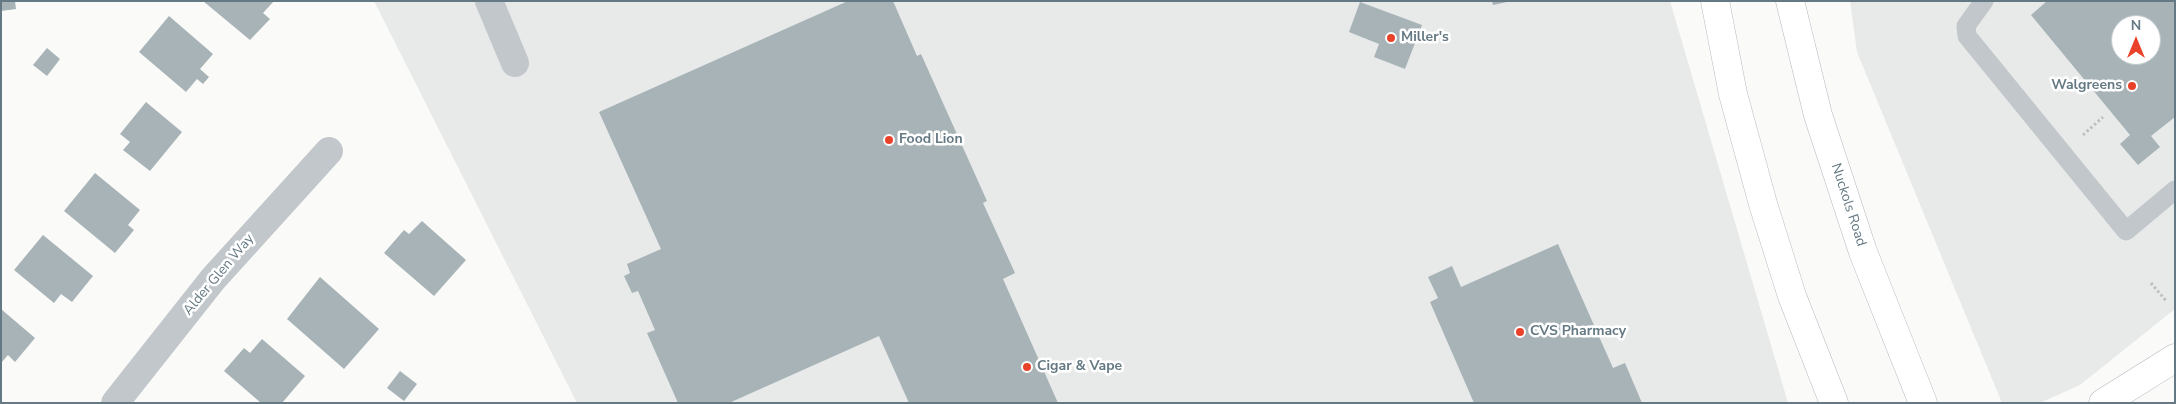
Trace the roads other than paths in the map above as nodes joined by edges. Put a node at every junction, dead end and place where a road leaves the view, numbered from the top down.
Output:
1 (489, 1) edge
2 (1715, 1) edge
3 (1790, 1) edge
4 (1984, 1) edge
5 (515, 63) dead end
6 (329, 151) dead end
7 (2175, 190) edge
8 (2175, 358) edge
9 (115, 403) edge
10 (1834, 403) edge
11 (1923, 403) edge
12 (2103, 403) edge

1 - 5 street
2 - 10 main road
3 - 11 main road, Nuckols Road
4 - 7 lane
6 - 9 street, Alder Glen Way
8 - 12 main road

